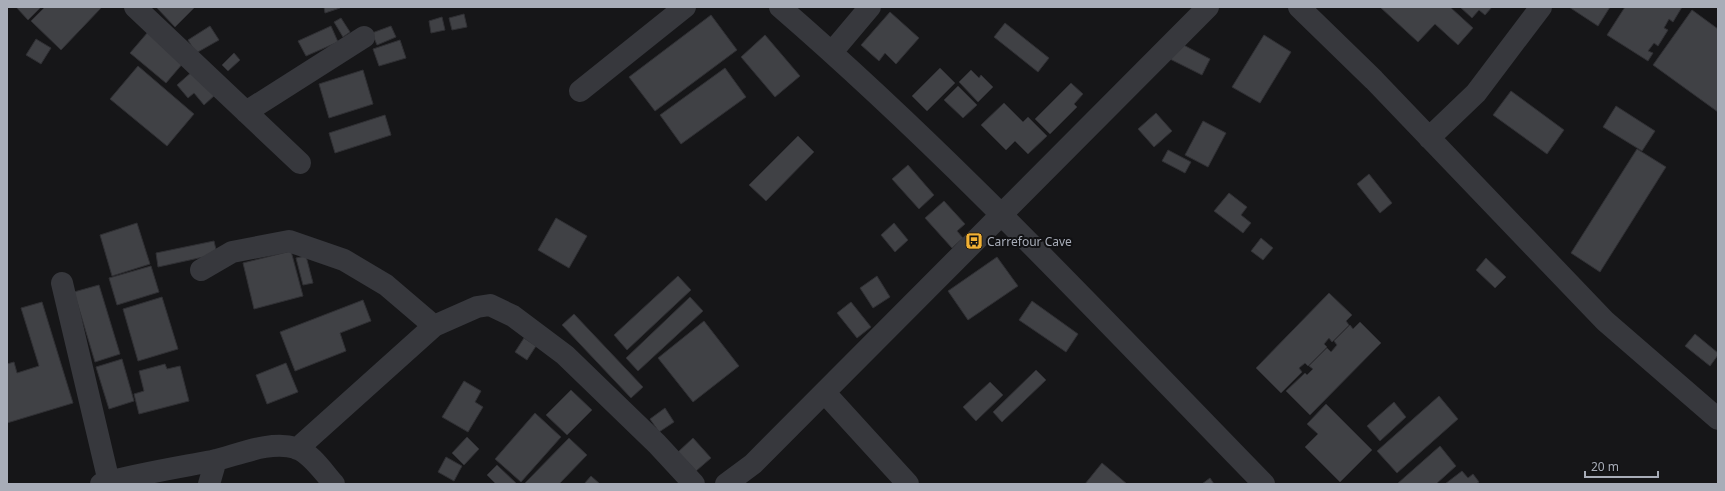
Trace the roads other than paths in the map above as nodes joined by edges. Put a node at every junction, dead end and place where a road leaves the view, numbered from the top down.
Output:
1 (136, 7) edge
2 (685, 7) edge
3 (780, 7) edge
4 (870, 7) edge
5 (1208, 7) edge
6 (1299, 7) edge
7 (1541, 7) edge
8 (364, 37) dead end
9 (832, 52) junction
10 (580, 91) dead end
11 (246, 112) junction
12 (1429, 138) junction
13 (300, 163) dead end
14 (1002, 216) junction
15 (201, 270) dead end
16 (62, 283) dead end
17 (434, 326) junction
18 (825, 393) junction
19 (1718, 418) edge
20 (297, 449) junction
21 (216, 460) junction
22 (105, 483) edge
23 (209, 484) edge
24 (334, 484) edge
25 (694, 484) edge
26 (726, 484) edge
27 (908, 484) edge
28 (1264, 484) edge

1 - 11 street
2 - 10 street
3 - 9 street
4 - 9 street
5 - 14 street
6 - 12 street
7 - 12 street
8 - 11 street
9 - 14 street
11 - 13 street
12 - 19 street
14 - 18 street
14 - 28 street
15 - 17 street
16 - 22 street
17 - 20 street
17 - 25 street
18 - 26 street
18 - 27 street
20 - 21 street
20 - 24 street
21 - 22 street
21 - 23 street

